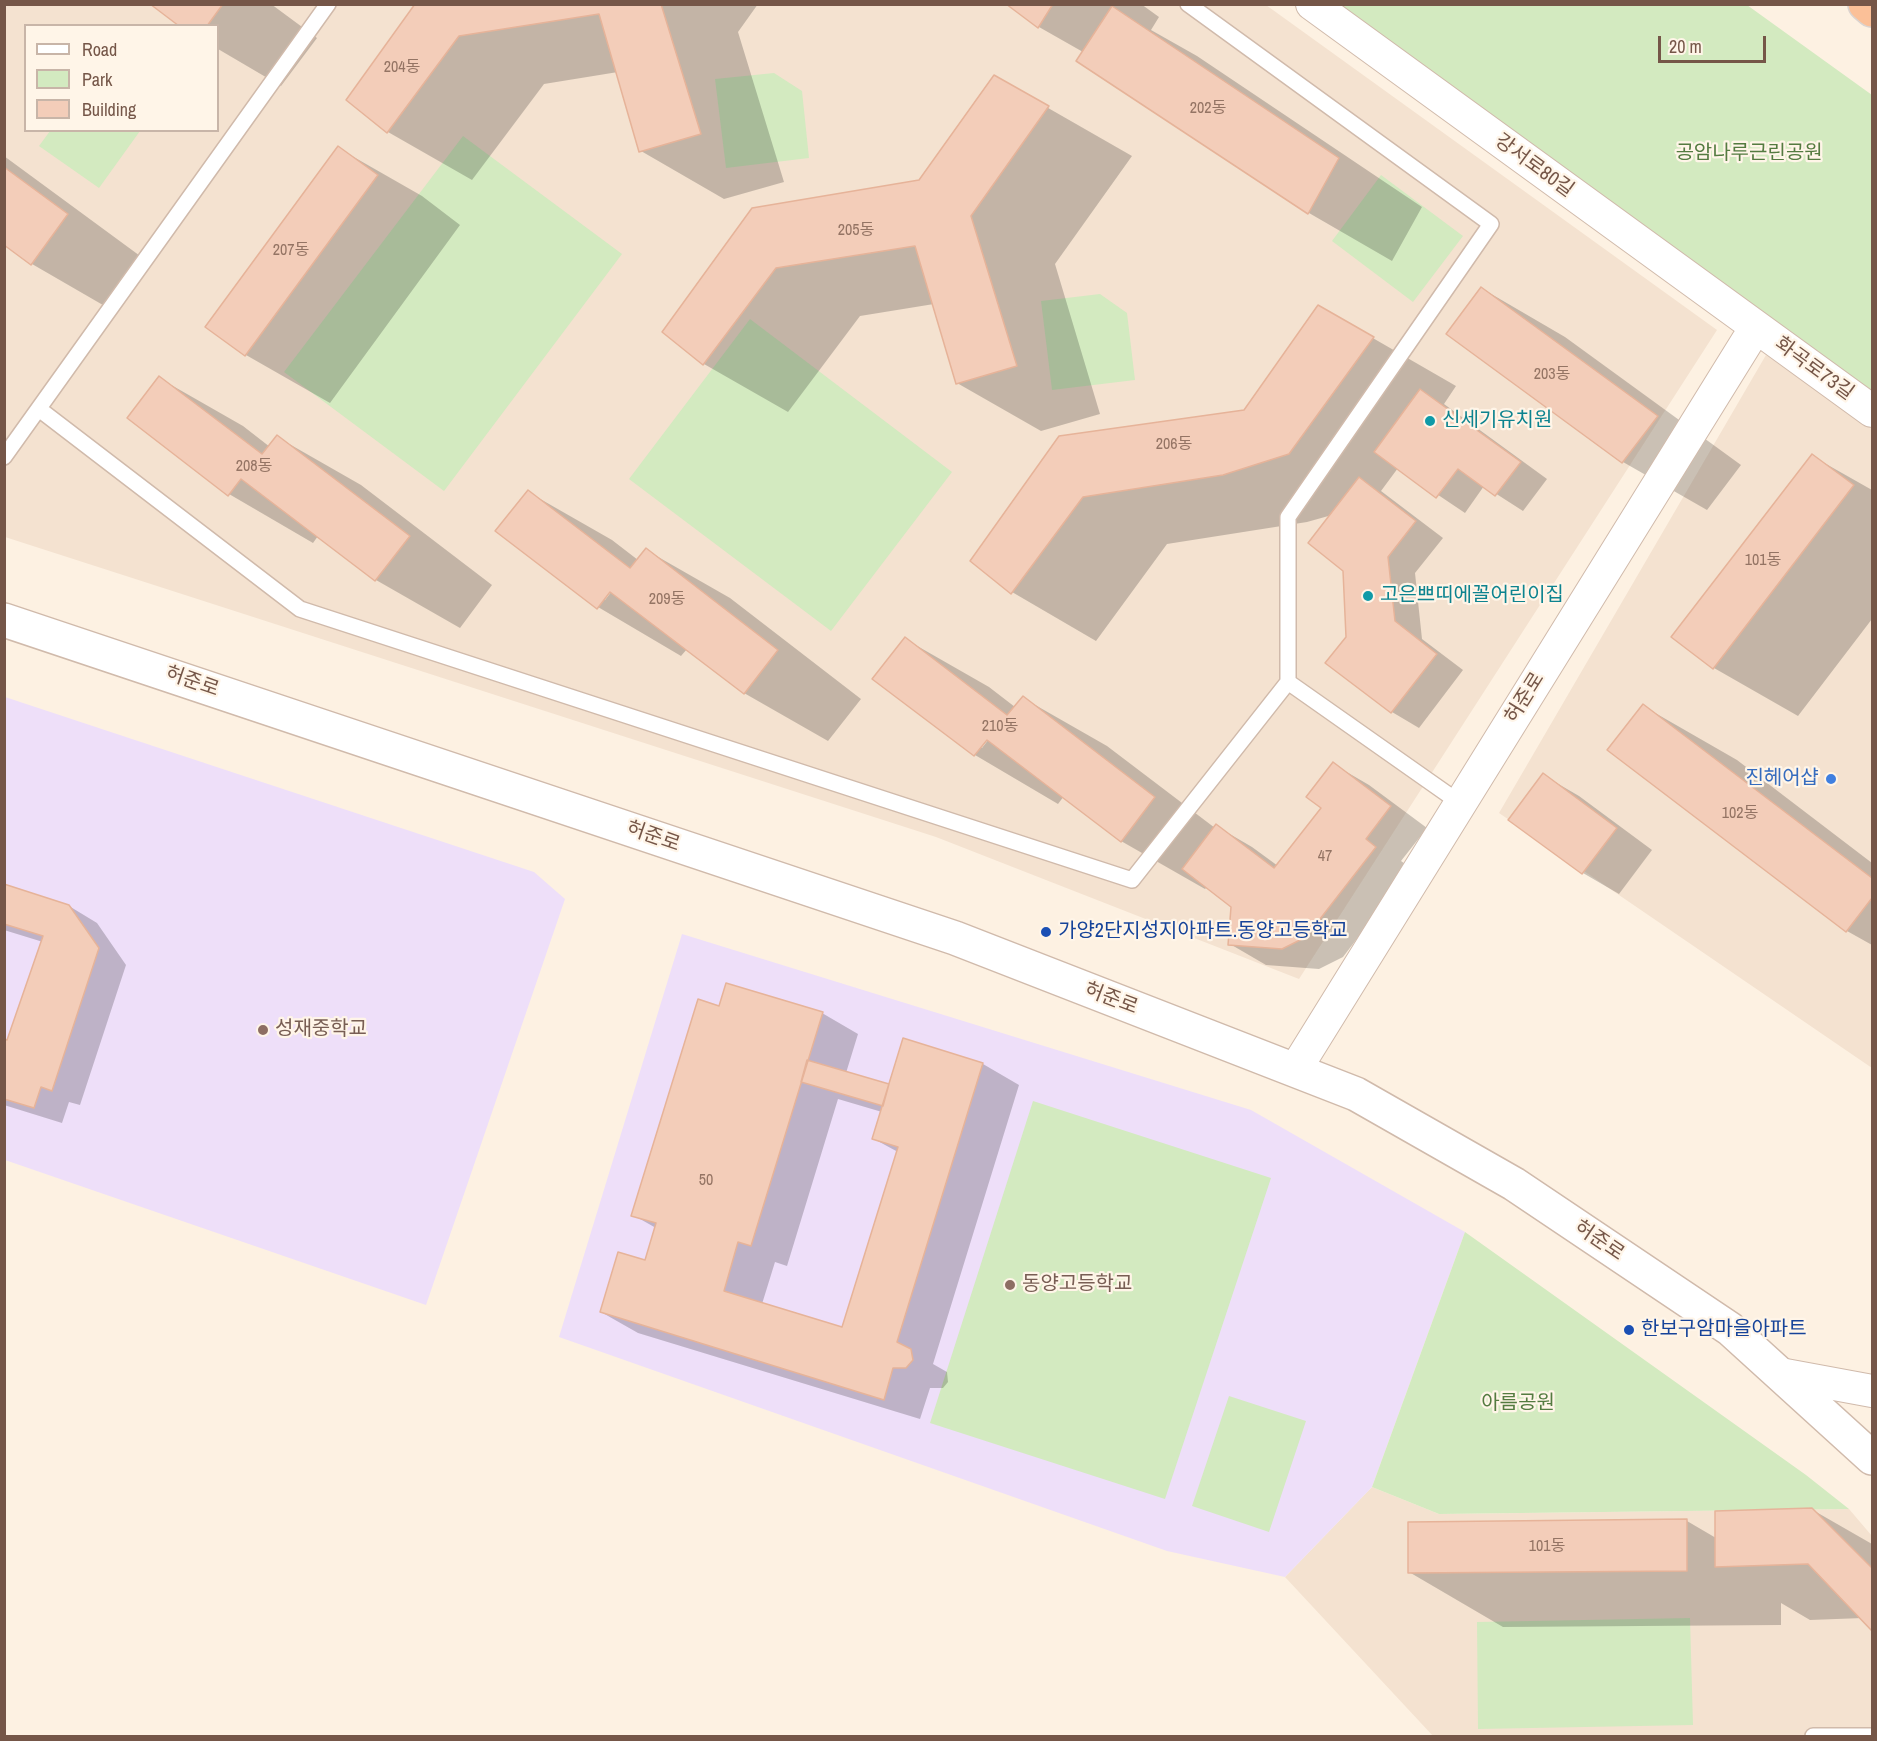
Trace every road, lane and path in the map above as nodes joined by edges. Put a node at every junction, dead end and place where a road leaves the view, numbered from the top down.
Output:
1 (328, 4) edge
2 (1188, 4) edge
3 (1312, 4) edge
4 (1866, 4) edge
5 (1872, 10) edge
6 (1756, 327) junction
7 (39, 409) junction
8 (1872, 411) edge
9 (4, 457) edge
10 (4, 620) edge
11 (1288, 682) junction
12 (1460, 803) junction
13 (1295, 1070) junction
14 (1780, 1374) junction
15 (1872, 1391) edge
16 (1872, 1458) edge
17 (1872, 1736) edge
18 (1813, 1737) edge

1 - 7 lane
2 - 11 lane
3 - 6 street, 강서로80길
4 - 5 highway
6 - 8 street, 화곡로73길
6 - 12 street, 허준로
7 - 9 lane
7 - 11 lane
10 - 13 street, 허준로
11 - 12 lane
12 - 13 street, 허준로
13 - 14 street, 허준로
14 - 15 street
14 - 16 street, 허준로
17 - 18 lane

